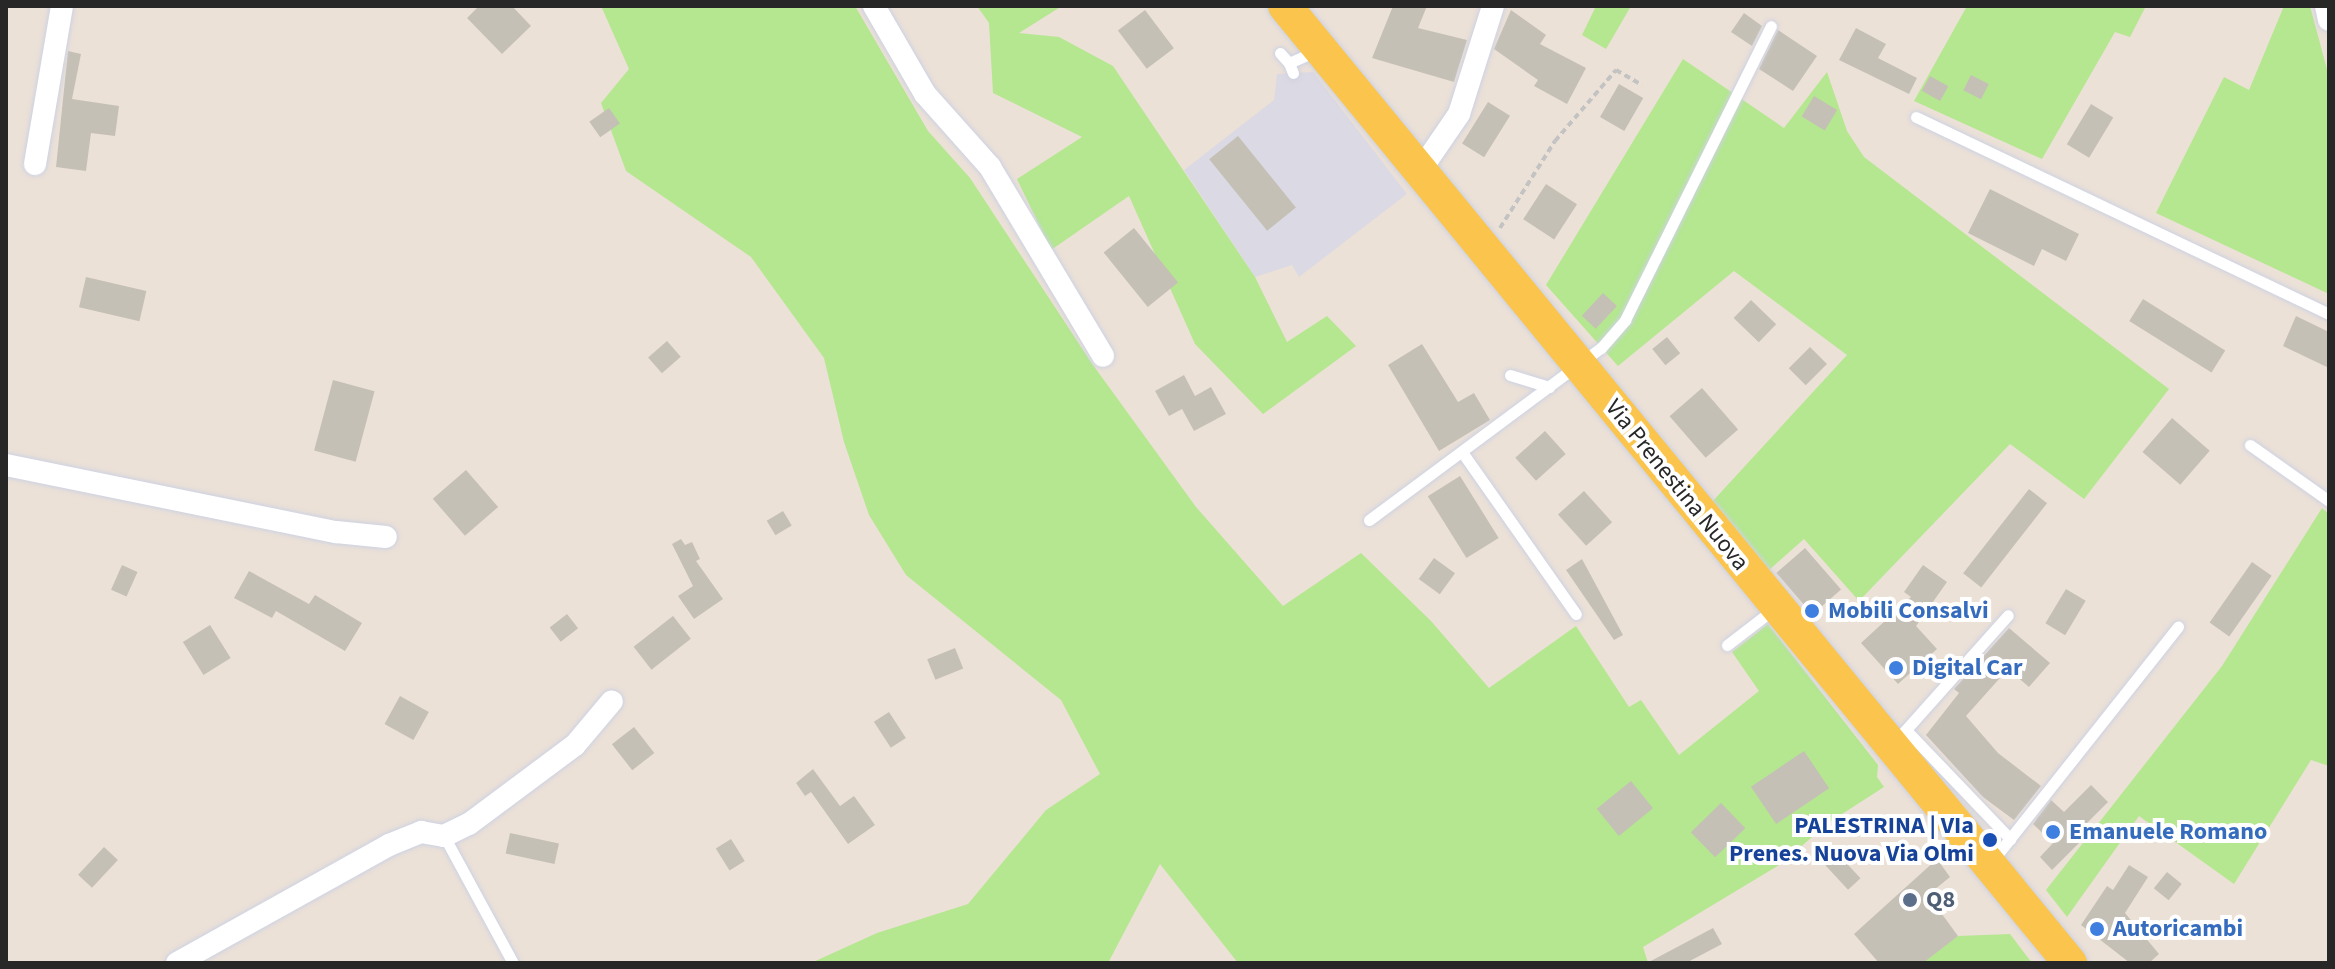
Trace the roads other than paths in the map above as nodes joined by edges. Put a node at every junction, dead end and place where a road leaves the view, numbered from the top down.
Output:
1 (62, 6) edge
2 (874, 6) edge
3 (1285, 6) edge
4 (1493, 6) edge
5 (2326, 6) edge
6 (2329, 20) edge
7 (1771, 26) dead end
8 (1321, 49) junction
9 (1280, 53) dead end
10 (1916, 117) dead end
11 (35, 164) dead end
12 (1420, 171) junction
13 (2329, 314) edge
14 (1103, 356) dead end
15 (1578, 365) junction
16 (1510, 375) dead end
17 (1549, 387) junction
18 (2250, 445) dead end
19 (1462, 452) junction
20 (6, 465) edge
21 (2329, 501) edge
22 (1369, 520) dead end
23 (386, 537) dead end
24 (1776, 607) junction
25 (1576, 614) dead end
26 (2008, 615) dead end
27 (2178, 627) dead end
28 (1727, 645) dead end
29 (612, 701) dead end
30 (1899, 738) junction
31 (444, 836) junction
32 (2000, 852) junction
33 (177, 963) edge
34 (513, 963) edge
35 (2070, 963) edge

1 - 11 street
2 - 14 street
3 - 8 main road, Via Prenestina Nuova
4 - 12 street
5 - 6 street
7 - 15 lane
8 - 9 lane
8 - 12 main road, Via Prenestina Nuova
10 - 13 lane
12 - 15 main road, Via Prenestina Nuova
15 - 17 lane
15 - 24 main road, Via Prenestina Nuova
16 - 17 lane
17 - 19 lane
18 - 21 lane
19 - 22 lane
19 - 25 lane
20 - 23 street
24 - 28 lane
24 - 30 main road, Via Prenestina Nuova
26 - 30 lane
27 - 32 lane
29 - 31 street
30 - 32 main road, Via Prenestina Nuova
31 - 33 street
31 - 34 lane
32 - 35 main road, Via Prenestina Nuova

